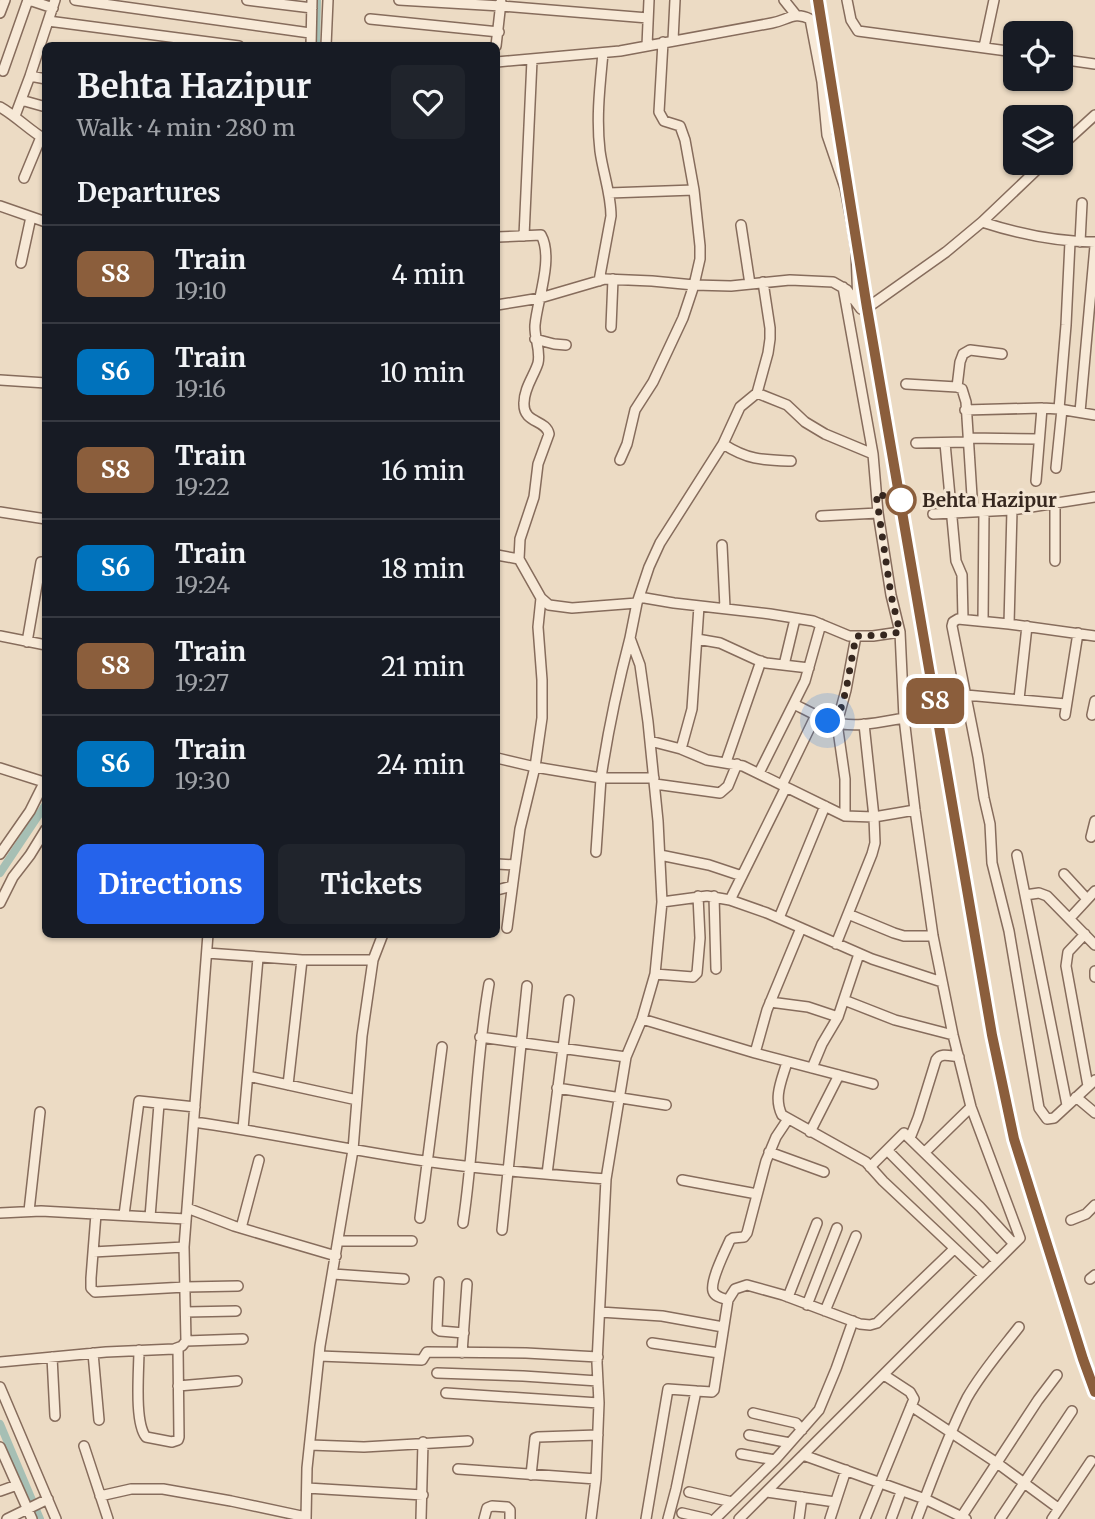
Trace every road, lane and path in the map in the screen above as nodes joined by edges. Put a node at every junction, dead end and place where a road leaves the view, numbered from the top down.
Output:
1 (5, 0) edge
2 (29, 0) edge
3 (75, 0) edge
4 (247, 0) edge
5 (328, 0) edge
6 (399, 0) edge
7 (649, 0) edge
8 (675, 0) edge
9 (784, 0) edge
10 (848, 0) edge
11 (994, 0) edge
12 (501, 3) edge
13 (54, 4) edge
14 (312, 4) edge
15 (0, 13) edge
16 (796, 15) junction
17 (648, 18) junction
18 (370, 19) dead end
19 (48, 21) junction
20 (499, 32) junction
21 (310, 33) junction
22 (668, 41) junction
23 (44, 42) edge
24 (208, 42) edge
25 (311, 42) edge
26 (326, 42) edge
27 (497, 42) edge
28 (647, 46) junction
29 (984, 47) junction
30 (42, 49) edge
31 (1003, 50) edge
32 (603, 53) junction
33 (531, 60) junction
34 (1073, 61) edge
35 (500, 62) edge
36 (1095, 64) edge
37 (3, 71) dead end
38 (30, 76) junction
39 (42, 78) edge
40 (21, 100) junction
41 (42, 106) edge
42 (1, 111) edge
43 (15, 116) junction
44 (1095, 116) edge
45 (1073, 135) edge
46 (42, 137) edge
47 (42, 140) edge
48 (1031, 175) edge
49 (24, 178) dead end
50 (694, 190) junction
51 (609, 193) junction
52 (1082, 203) dead end
53 (0, 208) edge
54 (31, 217) junction
55 (42, 221) edge
56 (982, 222) junction
57 (741, 225) dead end
58 (524, 236) junction
59 (500, 237) edge
60 (1070, 242) junction
61 (1080, 242) junction
62 (1095, 244) edge
63 (20, 263) dead end
64 (613, 279) junction
65 (599, 281) junction
66 (763, 282) junction
67 (750, 284) junction
68 (694, 285) junction
69 (843, 287) junction
70 (540, 298) junction
71 (500, 305) edge
72 (858, 306) junction
73 (611, 327) dead end
74 (535, 339) junction
75 (566, 345) dead end
76 (1002, 354) dead end
77 (0, 380) edge
78 (42, 383) edge
79 (906, 384) dead end
80 (957, 387) junction
81 (757, 393) junction
82 (1042, 408) junction
83 (1061, 409) junction
84 (965, 410) junction
85 (1080, 412) junction
86 (1095, 415) edge
87 (1039, 439) junction
88 (968, 440) junction
89 (916, 443) dead end
90 (945, 443) junction
91 (723, 444) junction
92 (873, 454) junction
93 (620, 460) dead end
94 (791, 461) dead end
95 (1056, 468) dead end
96 (1036, 481) dead end
97 (1095, 497) edge
98 (1055, 503) junction
99 (1012, 510) junction
100 (973, 512) junction
101 (984, 512) junction
102 (878, 513) junction
103 (933, 514) dead end
104 (953, 514) junction
105 (1, 516) edge
106 (821, 516) dead end
107 (42, 519) edge
108 (722, 545) dead end
109 (500, 556) edge
110 (519, 559) junction
111 (1055, 561) dead end
112 (41, 562) dead end
113 (541, 598) junction
114 (638, 600) junction
115 (699, 606) junction
116 (725, 608) junction
117 (795, 619) junction
118 (963, 619) junction
119 (983, 621) junction
120 (821, 624) junction
121 (1009, 624) junction
122 (1027, 626) junction
123 (900, 632) junction
124 (1078, 634) junction
125 (0, 636) edge
126 (856, 636) junction
127 (1095, 636) edge
128 (630, 638) junction
129 (697, 639) junction
130 (27, 642) junction
131 (42, 644) edge
132 (761, 661) junction
133 (784, 665) junction
134 (809, 668) junction
135 (966, 695) junction
136 (1019, 699) junction
137 (1095, 701) edge
138 (794, 704) junction
139 (1066, 704) junction
140 (816, 715) junction
141 (1065, 715) dead end
142 (1093, 715) dead end
143 (904, 718) junction
144 (837, 723) junction
145 (863, 724) junction
146 (650, 741) junction
147 (681, 749) junction
148 (500, 759) edge
149 (726, 762) junction
150 (737, 764) junction
151 (535, 767) junction
152 (0, 768) edge
153 (759, 773) junction
154 (601, 778) junction
155 (42, 779) edge
156 (654, 781) junction
157 (42, 786) edge
158 (784, 786) junction
159 (825, 806) junction
160 (915, 810) junction
161 (845, 816) junction
162 (873, 817) junction
163 (1095, 821) edge
164 (42, 836) edge
165 (1091, 837) dead end
166 (596, 852) dead end
167 (0, 854) edge
168 (660, 855) junction
169 (1017, 855) dead end
170 (500, 864) edge
171 (515, 866) junction
172 (1064, 874) dead end
173 (742, 876) junction
174 (512, 886) junction
175 (500, 889) edge
176 (1095, 891) edge
177 (1025, 895) junction
178 (698, 896) junction
179 (714, 896) junction
180 (1087, 899) junction
181 (730, 900) junction
182 (662, 902) junction
183 (0, 904) edge
184 (848, 914) junction
185 (779, 918) junction
186 (1069, 918) junction
187 (507, 928) dead end
188 (801, 928) junction
189 (1085, 934) junction
190 (933, 936) junction
191 (208, 938) edge
192 (381, 938) edge
193 (836, 944) junction
194 (1095, 945) edge
195 (207, 954) junction
196 (859, 954) junction
197 (258, 958) junction
198 (302, 960) junction
199 (373, 960) junction
200 (716, 969) dead end
201 (1095, 971) edge
202 (655, 974) junction
203 (1095, 977) edge
204 (942, 982) junction
205 (489, 984) dead end
206 (527, 986) dead end
207 (569, 1000) dead end
208 (844, 1000) junction
209 (770, 1002) junction
210 (838, 1017) junction
211 (642, 1020) junction
212 (953, 1035) junction
213 (480, 1037) junction
214 (521, 1043) junction
215 (442, 1047) dead end
216 (562, 1049) junction
217 (755, 1054) junction
218 (626, 1057) junction
219 (958, 1057) junction
220 (788, 1062) junction
221 (812, 1068) junction
222 (247, 1076) junction
223 (839, 1076) junction
224 (1092, 1083) edge
225 (873, 1084) dead end
226 (288, 1085) junction
227 (558, 1088) junction
228 (620, 1097) junction
229 (1076, 1097) junction
230 (357, 1100) junction
231 (159, 1104) junction
232 (666, 1105) dead end
233 (1067, 1105) junction
234 (195, 1107) junction
235 (971, 1107) junction
236 (40, 1112) dead end
237 (1095, 1113) edge
238 (788, 1119) junction
239 (194, 1122) junction
240 (243, 1129) junction
241 (810, 1132) junction
242 (910, 1138) junction
243 (353, 1150) junction
244 (887, 1150) junction
245 (769, 1152) junction
246 (925, 1152) junction
247 (259, 1160) dead end
248 (426, 1161) junction
249 (470, 1167) junction
250 (870, 1167) junction
251 (508, 1170) junction
252 (824, 1172) dead end
253 (547, 1174) junction
254 (606, 1179) junction
255 (681, 1180) dead end
256 (757, 1194) junction
257 (1095, 1207) edge
258 (187, 1208) junction
259 (29, 1211) junction
260 (0, 1213) edge
261 (96, 1214) junction
262 (124, 1215) junction
263 (149, 1217) junction
264 (420, 1218) dead end
265 (186, 1219) junction
266 (1071, 1220) dead end
267 (463, 1223) dead end
268 (817, 1223) dead end
269 (241, 1228) junction
270 (837, 1228) dead end
271 (502, 1230) dead end
272 (856, 1236) dead end
273 (338, 1241) junction
274 (412, 1241) dead end
275 (1014, 1244) junction
276 (184, 1247) junction
277 (954, 1249) junction
278 (93, 1252) junction
279 (336, 1256) junction
280 (997, 1261) junction
281 (333, 1274) junction
282 (983, 1275) junction
283 (404, 1279) dead end
284 (439, 1282) dead end
285 (467, 1284) dead end
286 (238, 1286) dead end
287 (185, 1287) junction
288 (788, 1297) junction
289 (728, 1300) junction
290 (807, 1305) junction
291 (236, 1311) dead end
292 (825, 1311) junction
293 (186, 1312) junction
294 (600, 1312) junction
295 (853, 1321) junction
296 (723, 1327) junction
297 (1018, 1328) dead end
298 (464, 1333) junction
299 (243, 1339) dead end
300 (186, 1340) junction
301 (652, 1343) dead end
302 (178, 1348) junction
303 (139, 1350) junction
304 (93, 1353) junction
305 (462, 1353) junction
306 (719, 1353) junction
307 (319, 1356) junction
308 (52, 1357) junction
309 (598, 1357) junction
310 (0, 1362) edge
311 (437, 1373) dead end
312 (884, 1374) junction
313 (1057, 1375) dead end
314 (237, 1381) dead end
315 (598, 1381) junction
316 (178, 1386) junction
317 (0, 1387) edge
318 (696, 1391) junction
319 (446, 1393) dead end
320 (599, 1402) junction
321 (911, 1406) junction
322 (1072, 1411) dead end
323 (753, 1413) dead end
324 (55, 1416) dead end
325 (99, 1420) dead end
326 (802, 1430) junction
327 (951, 1433) junction
328 (598, 1435) junction
329 (750, 1435) dead end
330 (468, 1441) dead end
331 (423, 1442) junction
332 (790, 1443) junction
333 (310, 1445) junction
334 (84, 1446) dead end
335 (0, 1449) edge
336 (741, 1454) dead end
337 (803, 1455) junction
338 (775, 1460) junction
339 (1091, 1461) dead end
340 (997, 1463) junction
341 (458, 1469) dead end
342 (846, 1470) junction
343 (531, 1475) junction
344 (596, 1479) junction
345 (1024, 1482) junction
346 (879, 1483) junction
347 (17, 1485) junction
348 (307, 1488) junction
349 (0, 1492) edge
350 (689, 1492) dead end
351 (766, 1492) junction
352 (901, 1492) junction
353 (423, 1495) junction
354 (100, 1496) junction
355 (802, 1497) junction
356 (925, 1499) junction
357 (732, 1502) junction
358 (835, 1502) junction
359 (37, 1507) edge
360 (1058, 1508) junction
361 (682, 1513) dead end
362 (306, 1518) edge
363 (963, 1518) edge
364 (7, 1519) edge
365 (56, 1519) edge
366 (108, 1519) edge
367 (421, 1519) edge
368 (484, 1519) edge
369 (510, 1519) edge
370 (591, 1519) edge
371 (646, 1519) edge
372 (668, 1519) edge
373 (708, 1519) edge
374 (715, 1519) edge
375 (740, 1519) edge
376 (799, 1519) edge
377 (830, 1519) edge
378 (866, 1519) edge
379 (891, 1519) edge
380 (917, 1519) edge
381 (1000, 1519) edge
382 (1052, 1519) edge

1 - 15 street
2 - 13 street
2 - 37 street
3 - 21 street
4 - 14 street
5 - 26 street
6 - 12 street
7 - 17 street
8 - 22 street
9 - 16 street
10 - 29 street
11 - 29 street
12 - 17 street
12 - 20 street
13 - 19 street
14 - 21 street
16 - 22 street
16 - 72 street
17 - 28 street
18 - 20 street
19 - 23 street
19 - 24 street
20 - 27 street
21 - 25 street
22 - 28 street
22 - 50 street
28 - 32 street
29 - 31 street
30 - 38 street
32 - 33 street
32 - 51 street
33 - 35 street
33 - 58 street
34 - 36 street
38 - 39 street
38 - 40 street
40 - 41 street
40 - 43 street
42 - 43 street
43 - 46 street
44 - 45 street
47 - 49 street
48 - 56 street
50 - 51 street
50 - 68 street
51 - 65 street
52 - 61 street
53 - 54 street
54 - 55 street
54 - 63 street
56 - 60 street
56 - 72 street
57 - 67 street
58 - 59 street
58 - 70 street
60 - 61 street
60 - 83 street
61 - 62 street
62 - 85 street
64 - 65 street
64 - 68 street
64 - 73 street
65 - 70 street
66 - 67 street
66 - 69 street
66 - 81 street
67 - 68 street
68 - 93 street
69 - 72 street
69 - 92 street
70 - 71 street
70 - 74 street
74 - 75 street
74 - 110 street
76 - 80 street
77 - 78 street
79 - 80 street
80 - 84 street
81 - 91 street
81 - 92 street
82 - 83 street
82 - 84 street
82 - 87 street
83 - 85 street
83 - 95 street
84 - 88 street
85 - 86 street
87 - 88 street
87 - 96 street
88 - 90 street
88 - 100 street
89 - 90 street
90 - 104 street
91 - 94 street
91 - 114 street
92 - 102 street
97 - 98 street
98 - 99 street
98 - 111 street
99 - 101 street
99 - 121 street
100 - 101 street
100 - 104 street
101 - 119 street
102 - 106 street
102 - 123 street
103 - 104 street
104 - 118 street
105 - 107 street
108 - 116 street
109 - 110 street
110 - 113 street
112 - 130 street
113 - 114 street
113 - 151 street
114 - 115 street
114 - 128 street
115 - 116 street
115 - 129 street
116 - 117 street
117 - 120 street
117 - 133 street
118 - 119 street
118 - 135 street
119 - 121 street
120 - 126 street
120 - 134 street
121 - 122 street
122 - 124 street
122 - 136 street
123 - 126 street
123 - 143 street
124 - 127 street
124 - 139 street
125 - 130 street
126 - 144 street
128 - 146 street
128 - 154 street
129 - 132 street
129 - 147 street
130 - 131 street
132 - 133 street
132 - 149 street
133 - 134 street
134 - 138 street
135 - 136 street
135 - 233 street
136 - 139 street
137 - 142 street
138 - 140 street
138 - 153 street
139 - 141 street
140 - 144 street
140 - 158 street
143 - 145 street
143 - 160 street
144 - 145 street
144 - 161 street
145 - 162 street
146 - 147 street
146 - 156 street
147 - 149 street
148 - 151 street
149 - 150 street
150 - 153 street
150 - 156 street
151 - 154 street
151 - 171 street
152 - 155 street
153 - 158 street
154 - 156 street
154 - 166 street
156 - 168 street
157 - 167 street
158 - 159 street
158 - 173 street
159 - 161 street
159 - 185 street
160 - 162 street
160 - 190 street
161 - 162 street
162 - 184 street
163 - 165 street
164 - 183 street
168 - 173 street
168 - 182 street
169 - 177 street
170 - 171 street
171 - 174 street
172 - 180 street
173 - 181 street
174 - 175 street
174 - 187 street
176 - 180 street
177 - 186 street
177 - 233 street
178 - 179 street
178 - 182 street
178 - 202 street
179 - 181 street
179 - 200 street
180 - 186 street
181 - 185 street
182 - 202 street
184 - 190 street
184 - 193 street
185 - 188 street
186 - 189 street
188 - 193 street
188 - 209 street
189 - 194 street
189 - 224 street
190 - 204 street
191 - 195 street
192 - 199 street
193 - 196 street
195 - 197 street
195 - 234 street
196 - 204 street
196 - 208 street
197 - 198 street
197 - 222 street
198 - 199 street
198 - 226 street
199 - 230 street
201 - 203 street
202 - 211 street
204 - 212 street
205 - 213 street
206 - 214 street
207 - 216 street
208 - 210 street
208 - 212 street
209 - 210 street
209 - 217 street
210 - 221 street
211 - 217 street
211 - 218 street
212 - 219 street
213 - 214 street
213 - 249 street
214 - 216 street
214 - 251 street
215 - 248 street
216 - 218 street
216 - 227 street
217 - 220 street
218 - 228 street
219 - 235 street
219 - 242 street
220 - 221 street
220 - 238 street
221 - 223 street
222 - 226 street
222 - 240 street
223 - 225 street
223 - 241 street
224 - 229 street
226 - 230 street
227 - 228 street
227 - 253 street
228 - 232 street
228 - 254 street
229 - 233 street
229 - 237 street
230 - 243 street
231 - 234 street
231 - 262 street
231 - 263 street
234 - 239 street
235 - 246 street
235 - 275 street
236 - 259 street
238 - 241 street
238 - 245 street
239 - 240 street
239 - 258 street
240 - 243 street
241 - 250 street
242 - 244 street
242 - 246 street
243 - 248 street
243 - 273 street
244 - 250 street
244 - 280 street
245 - 252 street
245 - 256 street
246 - 275 street
247 - 269 street
248 - 249 street
248 - 264 street
249 - 251 street
249 - 267 street
250 - 277 street
251 - 253 street
251 - 271 street
253 - 254 street
254 - 294 street
255 - 256 street
256 - 289 street
257 - 266 street
258 - 265 street
258 - 269 street
259 - 260 street
259 - 261 street
261 - 262 street
261 - 278 street
262 - 263 street
263 - 265 street
265 - 276 street
268 - 288 street
269 - 279 street
270 - 290 street
272 - 292 street
273 - 274 street
273 - 279 street
275 - 280 street
276 - 278 street
276 - 287 street
277 - 282 street
277 - 295 street
278 - 287 street
279 - 281 street
280 - 282 street
281 - 283 street
281 - 307 street
282 - 312 street
284 - 298 street
285 - 298 street
286 - 287 street
287 - 293 street
288 - 289 street
288 - 290 street
289 - 296 street
290 - 292 street
291 - 293 street
292 - 295 street
293 - 300 street
294 - 296 street
294 - 309 street
295 - 326 street
296 - 306 street
297 - 327 street
298 - 305 street
299 - 300 street
300 - 302 street
301 - 306 street
302 - 303 street
302 - 316 street
303 - 304 street
303 - 316 street
304 - 308 street
304 - 325 street
305 - 307 street
305 - 309 street
306 - 318 street
307 - 333 street
308 - 310 street
308 - 324 street
309 - 315 street
311 - 315 street
312 - 321 street
312 - 337 street
313 - 340 street
314 - 316 street
315 - 320 street
317 - 359 street
318 - 371 street
318 - 372 street
319 - 320 street
320 - 328 street
321 - 327 street
321 - 346 street
322 - 345 street
323 - 326 street
326 - 332 street
327 - 340 street
327 - 356 street
328 - 343 street
328 - 344 street
329 - 332 street
330 - 331 street
331 - 333 street
331 - 353 street
332 - 338 street
333 - 348 street
334 - 354 street
335 - 347 street
336 - 338 street
337 - 342 street
337 - 351 street
338 - 357 street
339 - 360 street
340 - 345 street
340 - 363 street
341 - 343 street
342 - 346 street
342 - 358 street
343 - 344 street
344 - 370 street
345 - 360 street
345 - 381 street
346 - 352 street
346 - 378 street
347 - 349 street
347 - 359 street
348 - 353 street
348 - 362 street
350 - 357 street
351 - 355 street
351 - 375 street
352 - 356 street
352 - 379 street
353 - 367 street
354 - 362 street
354 - 366 street
355 - 358 street
355 - 376 street
356 - 363 street
356 - 380 street
357 - 374 street
358 - 377 street
359 - 364 street
359 - 365 street
360 - 382 street
361 - 373 street
368 - 369 street

